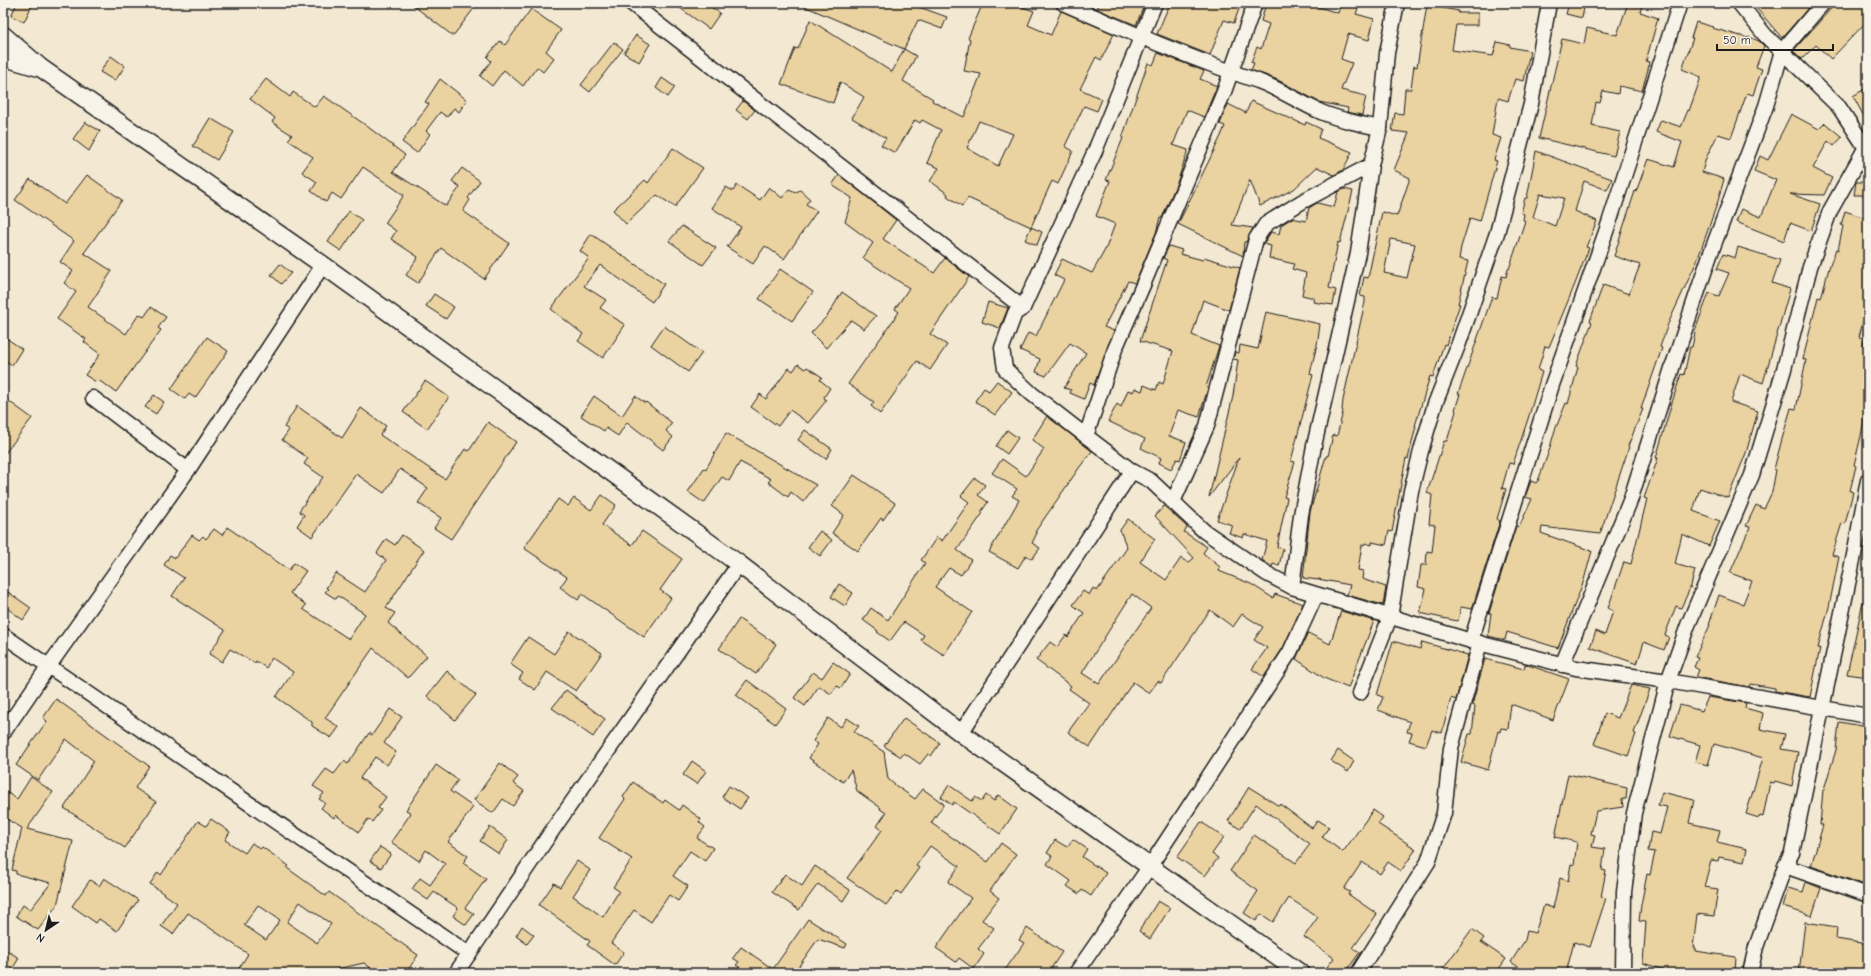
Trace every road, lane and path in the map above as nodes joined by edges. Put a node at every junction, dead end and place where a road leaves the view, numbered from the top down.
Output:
1 (631, 3) edge
2 (1063, 3) edge
3 (1155, 3) edge
4 (1255, 3) edge
5 (1397, 3) edge
6 (1549, 3) edge
7 (1680, 3) edge
8 (1739, 3) edge
9 (1823, 3) edge
10 (3, 35) edge
11 (1141, 38) junction
12 (1782, 51) junction
13 (3, 57) edge
14 (41, 68) junction
15 (1230, 73) junction
16 (1380, 128) junction
17 (1867, 149) edge
18 (1371, 165) junction
19 (323, 265) junction
20 (1023, 308) junction
21 (93, 398) dead end
22 (1086, 436) junction
23 (188, 470) junction
24 (1132, 471) junction
25 (1868, 480) edge
26 (1173, 502) junction
27 (738, 564) junction
28 (1292, 587) junction
29 (1316, 595) junction
30 (1390, 617) junction
31 (3, 635) edge
32 (1476, 642) junction
33 (1562, 665) junction
34 (48, 666) junction
35 (1668, 681) junction
36 (1360, 693) dead end
37 (1822, 708) junction
38 (1868, 716) edge
39 (3, 733) edge
40 (962, 733) junction
41 (1150, 866) junction
42 (1785, 866) junction
43 (1868, 895) edge
44 (469, 954) junction
45 (456, 973) edge
46 (1076, 973) edge
47 (1300, 973) edge
48 (1358, 973) edge
49 (1623, 973) edge
50 (1750, 973) edge

1 - 20 street
2 - 11 street
3 - 11 street
4 - 15 street
5 - 16 street
6 - 30 street
7 - 32 street
8 - 12 street
9 - 12 street
10 - 14 street
11 - 15 street
11 - 20 street
12 - 17 street
12 - 33 street
13 - 14 street
14 - 19 street
15 - 16 street
15 - 22 street
16 - 18 street
17 - 35 street
18 - 26 street
18 - 28 street
19 - 23 street
19 - 27 street
20 - 22 street
21 - 23 street
22 - 24 street
23 - 34 street
24 - 26 street
24 - 40 street
25 - 37 street
26 - 28 street
27 - 40 street
27 - 44 street
28 - 29 street
29 - 30 street
29 - 41 street
30 - 32 street
30 - 36 street
31 - 34 street
32 - 33 street
32 - 48 street
33 - 35 street
34 - 39 street
34 - 44 street
35 - 37 street
35 - 49 street
37 - 38 street
37 - 42 street
40 - 41 street
41 - 46 street
41 - 47 street
42 - 43 street
42 - 50 street
44 - 45 street

